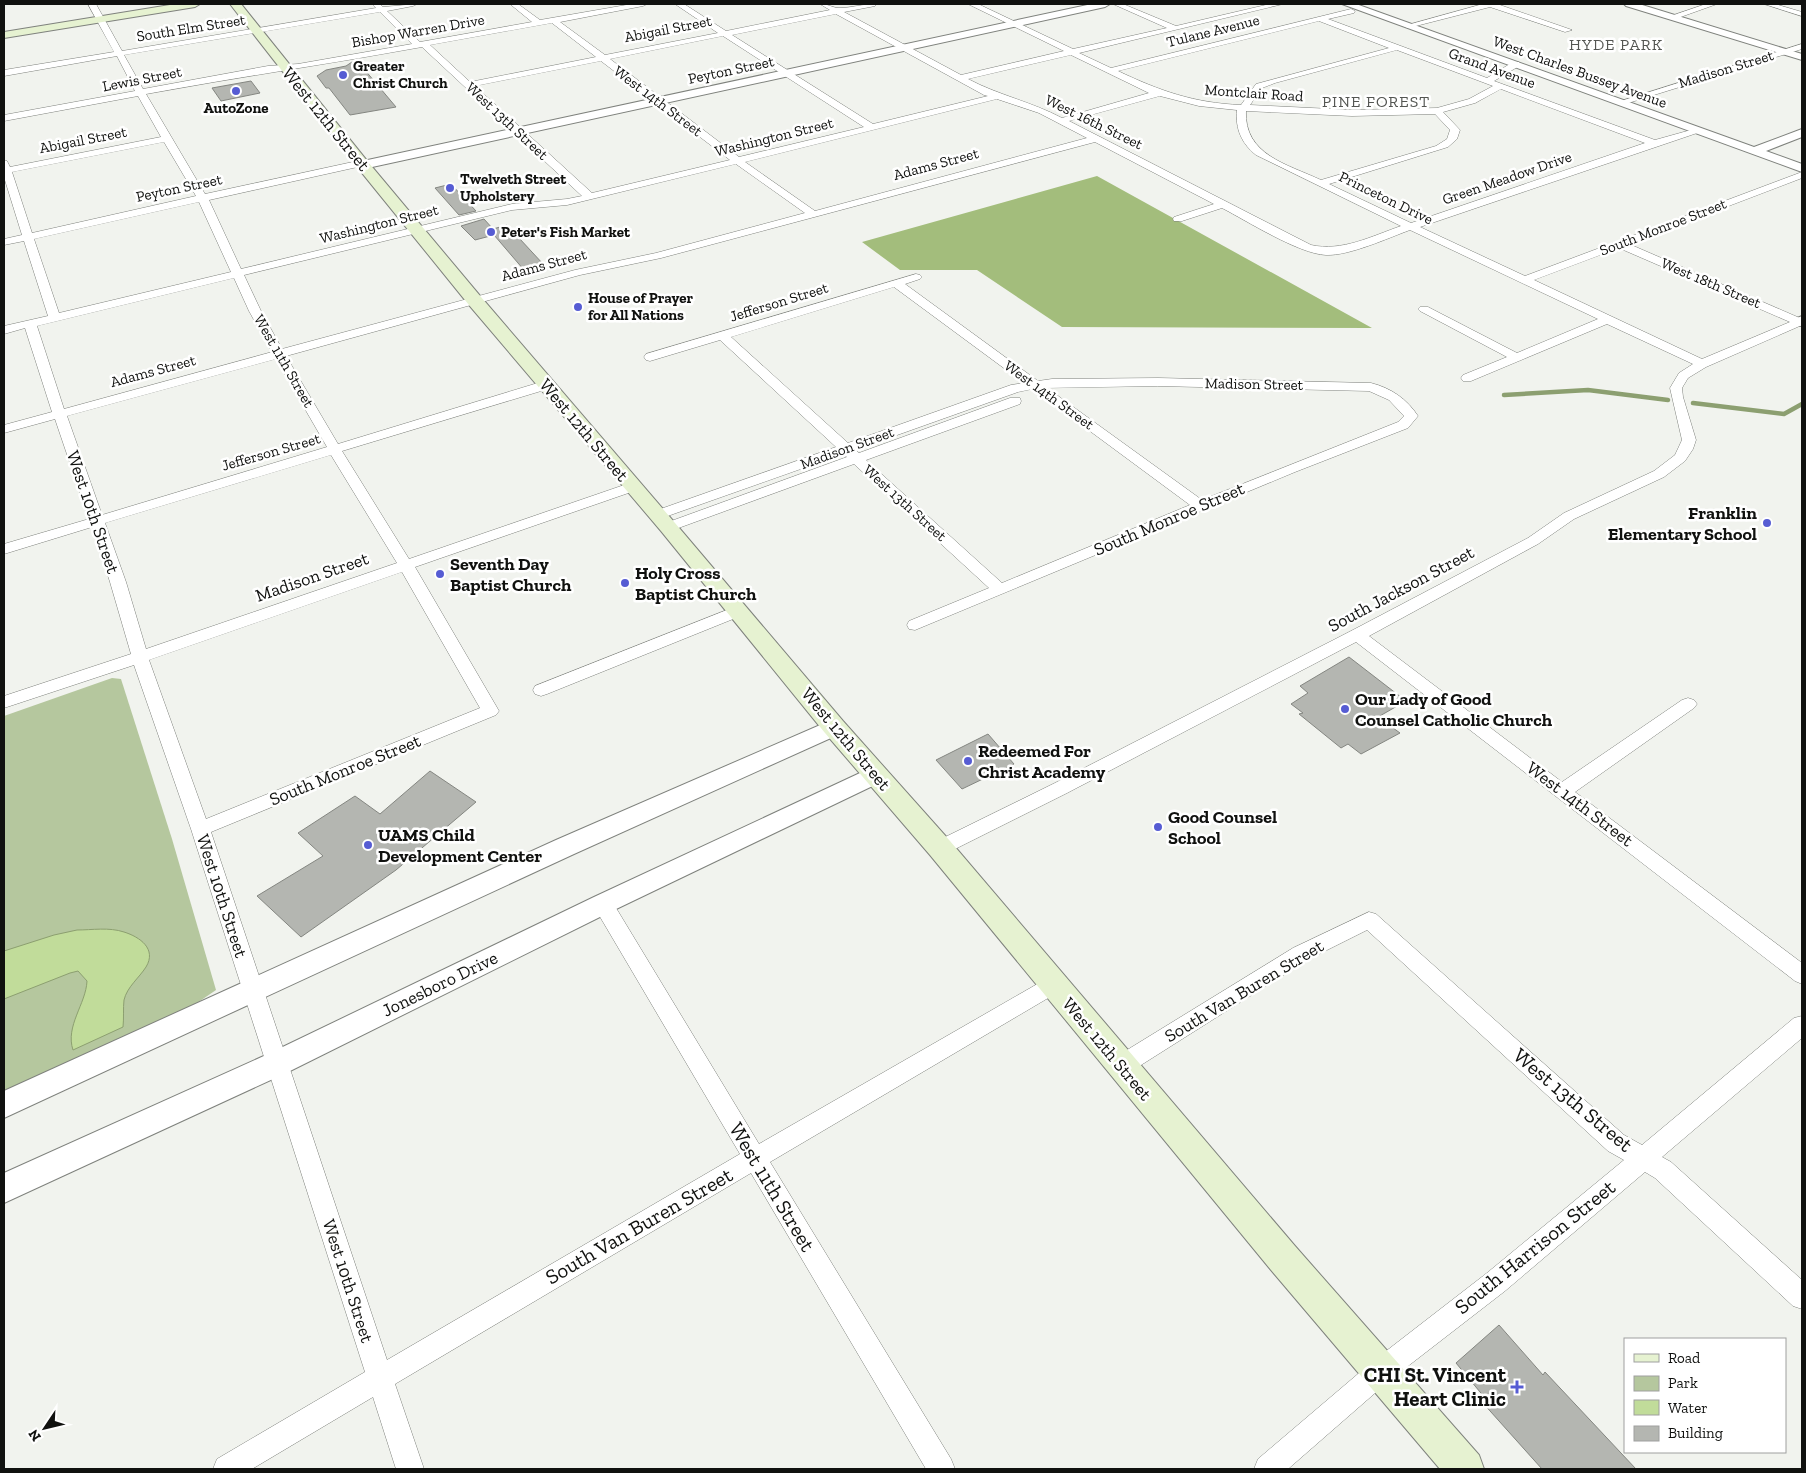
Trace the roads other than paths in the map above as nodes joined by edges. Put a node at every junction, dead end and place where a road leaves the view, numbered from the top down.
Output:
1 (92, 4) edge
2 (195, 4) edge
3 (235, 4) edge
4 (413, 4) edge
5 (514, 4) edge
6 (642, 4) edge
7 (679, 4) edge
8 (824, 4) edge
9 (872, 4) edge
10 (972, 4) edge
11 (1105, 4) edge
12 (1117, 4) edge
13 (1279, 4) edge
14 (1490, 4) edge
15 (1629, 4) edge
16 (1713, 4) edge
17 (1768, 4) edge
18 (378, 7) edge
19 (1349, 7) edge
20 (837, 11) junction
21 (1802, 14) edge
22 (1672, 17) junction
23 (100, 19) junction
24 (1320, 19) junction
25 (553, 20) junction
26 (538, 23) junction
27 (1013, 24) junction
28 (1408, 26) junction
29 (1174, 28) junction
30 (1568, 30) dead end
31 (256, 31) junction
32 (724, 34) junction
33 (4, 35) edge
34 (421, 45) junction
35 (1802, 46) edge
36 (904, 47) junction
37 (1397, 48) junction
38 (1071, 52) junction
39 (1785, 52) junction
40 (120, 54) junction
41 (1802, 57) edge
42 (601, 58) junction
43 (1516, 64) junction
44 (286, 68) junction
45 (1110, 71) junction
46 (4, 73) edge
47 (785, 73) junction
48 (960, 78) junction
49 (1488, 82) junction
50 (469, 85) junction
51 (1500, 86) junction
52 (140, 93) junction
53 (1159, 93) junction
54 (996, 97) junction
55 (658, 101) junction
56 (1622, 102) junction
57 (1244, 108) junction
58 (1437, 111) junction
59 (4, 118) edge
60 (1061, 121) junction
61 (873, 128) junction
62 (518, 131) junction
63 (1698, 131) junction
64 (1802, 133) edge
65 (168, 138) junction
66 (1095, 139) junction
67 (1654, 143) junction
68 (1754, 151) junction
69 (738, 161) junction
70 (362, 164) junction
71 (4, 168) edge
72 (1802, 168) edge
73 (1802, 175) edge
74 (1322, 183) junction
75 (590, 197) junction
76 (202, 199) junction
77 (1222, 204) junction
78 (813, 214) junction
79 (1178, 218) dead end
80 (1411, 227) junction
81 (417, 231) junction
82 (29, 237) junction
83 (4, 242) edge
84 (1619, 244) junction
85 (1325, 252) joint
86 (239, 274) junction
87 (916, 277) dead end
88 (1524, 280) junction
89 (896, 283) junction
90 (475, 301) junction
91 (1424, 310) dead end
92 (55, 318) junction
93 (1606, 320) junction
94 (1802, 322) edge
95 (30, 324) junction
96 (4, 330) edge
97 (723, 336) junction
98 (279, 354) junction
99 (650, 357) dead end
100 (1516, 357) junction
101 (1702, 364) junction
102 (1467, 378) dead end
103 (546, 385) junction
104 (1038, 386) junction
105 (1406, 406) joint
106 (59, 413) junction
107 (4, 429) edge
108 (845, 448) junction
109 (334, 450) junction
110 (856, 458) junction
111 (632, 487) junction
112 (1202, 507) junction
113 (95, 521) junction
114 (663, 521) junction
115 (4, 549) edge
116 (406, 566) junction
117 (1000, 589) junction
118 (738, 611) junction
119 (915, 625) dead end
120 (1357, 635) junction
121 (140, 657) junction
122 (542, 690) dead end
123 (4, 702) edge
124 (1688, 704) dead end
125 (490, 711) joint
126 (834, 727) junction
127 (875, 775) junction
128 (1563, 791) junction
129 (200, 829) junction
130 (940, 848) junction
131 (603, 904) junction
132 (1369, 920) joint
133 (1802, 975) edge
134 (1053, 985) junction
135 (253, 991) junction
136 (1802, 1025) edge
137 (276, 1064) junction
138 (1122, 1065) junction
139 (4, 1105) edge
140 (755, 1158) junction
141 (1643, 1158) junction
142 (4, 1188) edge
143 (1802, 1297) edge
144 (1382, 1371) junction
145 (380, 1379) junction
146 (227, 1469) edge
147 (410, 1469) edge
148 (941, 1469) edge
149 (1268, 1469) edge
150 (1464, 1469) edge

1 - 23 street, West 11th Street
2 - 23 main road
3 - 31 main road, West 12th Street
4 - 18 street, South Elm Street
5 - 26 street
6 - 25 street, Bishop Warren Drive
7 - 32 street
8 - 20 street, West 16th Street
9 - 20 street, Abigail Street
10 - 27 street, Montclair Road
11 - 27 street, Peyton Street
12 - 29 street
13 - 29 street
14 - 28 street
14 - 30 street
15 - 22 street
16 - 22 street
17 - 21 street
18 - 31 street, South Elm Street
18 - 34 street, West 13th Street
19 - 24 street, Tulane Avenue
19 - 28 street, West Charles Bussey Avenue
20 - 32 street, Abigail Street
20 - 36 street, West 16th Street
22 - 39 street
23 - 33 main road
23 - 40 street, West 11th Street
24 - 37 street, Grand Avenue
24 - 45 street, Tulane Avenue
25 - 26 street, Bishop Warren Drive
25 - 42 street, West 14th Street
26 - 34 street, Bishop Warren Drive
27 - 36 street, Peyton Street
27 - 38 street, Montclair Road
28 - 43 street, West Charles Bussey Avenue
29 - 38 street
31 - 40 street, South Elm Street
31 - 44 main road, West 12th Street
32 - 42 street, Abigail Street
32 - 47 street
34 - 44 street, Bishop Warren Drive
34 - 50 street, West 13th Street
35 - 39 street, Madison Street
36 - 47 street, Peyton Street
36 - 48 street, West 16th Street
37 - 49 street, Grand Avenue
37 - 57 street
38 - 45 street, Montclair Road
38 - 48 street
39 - 41 street
39 - 56 street, Madison Street
40 - 46 street, South Elm Street
40 - 52 street, West 11th Street
42 - 50 street, Abigail Street
42 - 55 street, West 14th Street
43 - 49 street
43 - 56 street, West Charles Bussey Avenue
44 - 52 street, Lewis Street
44 - 70 main road, West 12th Street
45 - 53 street, Montclair Road
47 - 55 street, Peyton Street
47 - 61 street
48 - 54 street, West 16th Street
49 - 51 street, Grand Avenue
50 - 62 street, West 13th Street
51 - 58 street, Montclair Road
51 - 67 street, Grand Avenue
52 - 59 street, Lewis Street
52 - 65 street, West 11th Street
53 - 57 street, Montclair Road
53 - 60 street
54 - 60 street, West 16th Street
54 - 61 street, Washington Street
55 - 62 street, Peyton Street
55 - 69 street, West 14th Street
56 - 63 street, West Charles Bussey Avenue
57 - 58 street, Montclair Road
57 - 74 street, Princeton Drive
58 - 74 street
60 - 66 street, West 16th Street
61 - 69 street, Washington Street
62 - 70 street, Peyton Street
62 - 75 street, West 13th Street
63 - 67 street, Green Meadow Drive
63 - 68 street, West Charles Bussey Avenue
64 - 68 street
65 - 71 street, Abigail Street
65 - 76 street, West 11th Street
66 - 77 street, West 16th Street
66 - 78 street, Adams Street
67 - 80 street, Green Meadow Drive
68 - 72 street, West Charles Bussey Avenue
69 - 75 street, Washington Street
69 - 78 street, West 14th Street
70 - 76 street, Peyton Street
70 - 81 main road, West 12th Street
71 - 82 street
73 - 84 street, South Monroe Street
74 - 80 street, Princeton Drive
75 - 81 street, Washington Street
76 - 82 street, Peyton Street
76 - 86 street, West 11th Street
77 - 79 street
77 - 85 street, West 16th Street
78 - 90 street, Adams Street
80 - 85 street, Green Meadow Drive
80 - 88 street, Princeton Drive
81 - 86 street, Washington Street
81 - 90 main road, West 12th Street
82 - 83 street, Peyton Street
82 - 92 street
84 - 88 street, South Monroe Street
84 - 94 street, West 18th Street
86 - 92 street, Washington Street
86 - 98 street, West 11th Street
87 - 89 street, Jefferson Street
88 - 93 street, Princeton Drive
89 - 97 street, Jefferson Street
89 - 104 street, West 14th Street
90 - 98 street, Adams Street
90 - 103 main road, West 12th Street
91 - 100 street
92 - 95 street, Washington Street
93 - 100 street
93 - 101 street, Princeton Drive
94 - 101 street, South Jackson Street
95 - 96 street, Washington Street
95 - 106 street, West 10th Street
97 - 99 street, Jefferson Street
97 - 108 street, West 13th Street
98 - 106 street, Adams Street
98 - 109 street, West 11th Street
100 - 102 street
101 - 120 street, South Jackson Street
103 - 109 street, Jefferson Street
103 - 111 main road, West 12th Street
104 - 105 street, Madison Street
104 - 108 street, Madison Street
104 - 110 street, Madison Street
104 - 112 street, West 14th Street
105 - 112 street, South Monroe Street
106 - 107 street, Adams Street
106 - 113 street, West 10th Street
108 - 110 street, West 13th Street
108 - 114 street, Madison Street
109 - 113 street, Jefferson Street
109 - 116 street, West 11th Street
110 - 114 street, Madison Street
110 - 117 street, West 13th Street
111 - 114 main road, West 12th Street
111 - 116 street, Madison Street
112 - 117 street, South Monroe Street
113 - 115 street, Jefferson Street
113 - 121 street, West 10th Street
114 - 118 main road, West 12th Street
116 - 121 street, Madison Street
116 - 125 street, West 11th Street
117 - 119 street, South Monroe Street
118 - 122 street
118 - 126 main road, West 12th Street
120 - 128 street, West 14th Street
120 - 130 street, South Jackson Street
121 - 123 street, Madison Street
121 - 129 street, West 10th Street
124 - 128 street
125 - 129 street, South Monroe Street
126 - 127 main road, West 12th Street
126 - 135 street
127 - 130 main road, West 12th Street
127 - 131 street, Jonesboro Drive
128 - 133 street, West 14th Street
129 - 135 street, West 10th Street
130 - 134 main road, West 12th Street
131 - 137 street, Jonesboro Drive
131 - 140 street, West 11th Street
132 - 138 street, South Van Buren Street
132 - 141 street, West 13th Street
134 - 138 main road, West 12th Street
134 - 140 street, South Van Buren Street
135 - 137 street, West 10th Street
135 - 139 street
136 - 141 street, South Harrison Street
137 - 142 street, Jonesboro Drive
137 - 145 street, West 10th Street
138 - 144 main road, West 12th Street
140 - 145 street, South Van Buren Street
140 - 148 street, West 11th Street
141 - 143 street, West 13th Street
141 - 144 street, South Harrison Street
144 - 149 street, South Harrison Street
144 - 150 main road, West 12th Street
145 - 146 street, South Van Buren Street
145 - 147 street, West 10th Street

